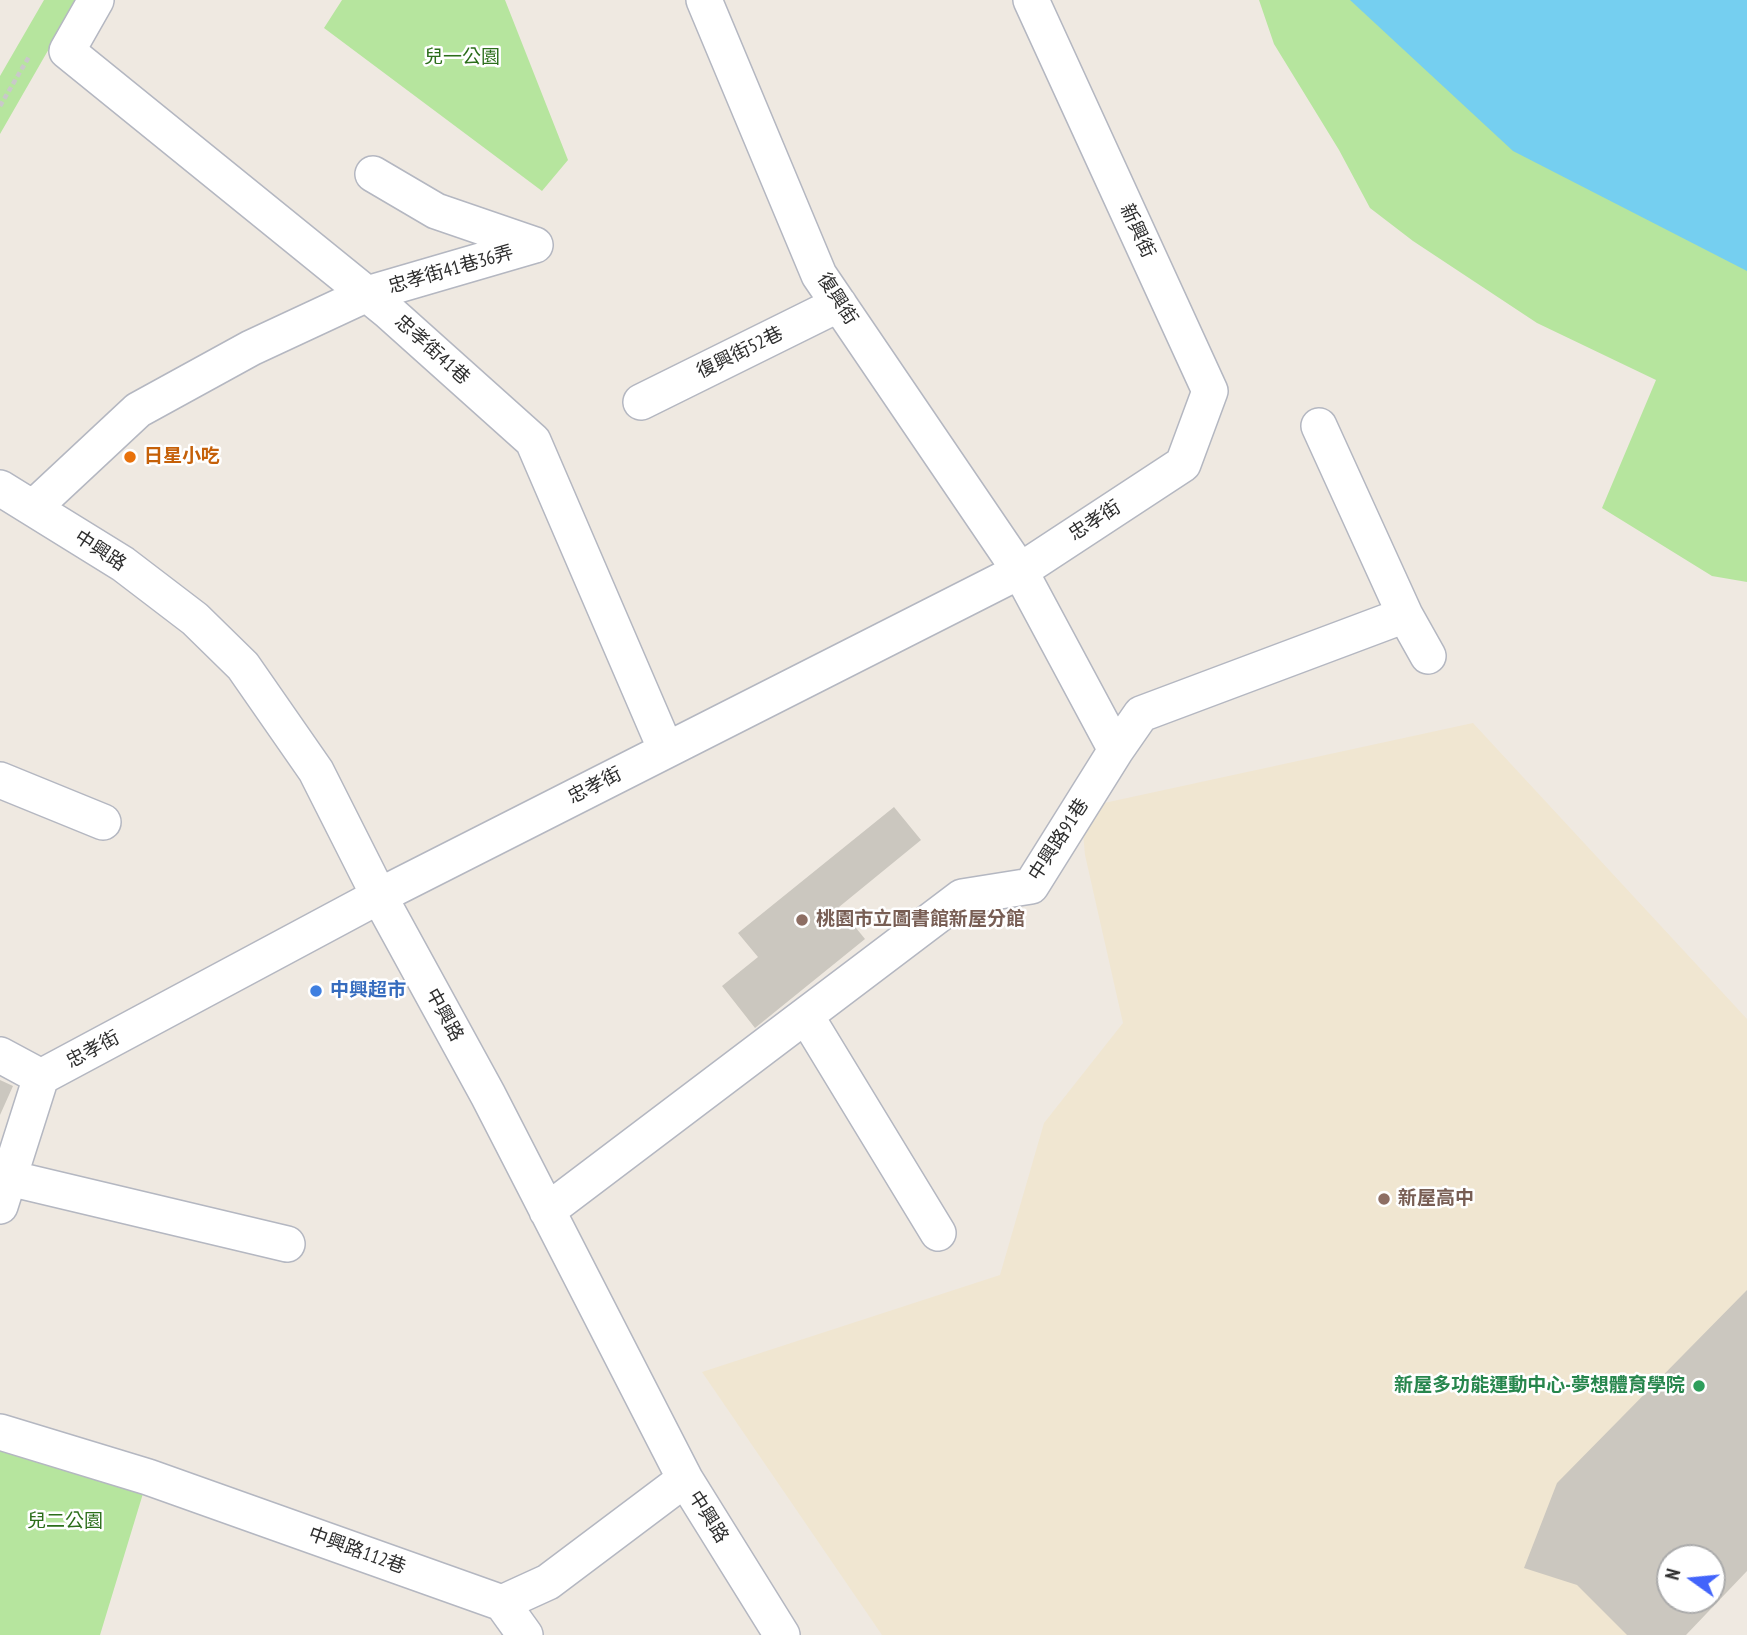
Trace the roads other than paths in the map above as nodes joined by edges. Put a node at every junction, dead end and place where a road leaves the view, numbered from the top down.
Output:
1 (96, 0) edge
2 (704, 0) edge
3 (1031, 0) edge
4 (373, 174) dead end
5 (367, 294) junction
6 (839, 304) junction
7 (641, 402) dead end
8 (1319, 426) dead end
9 (1183, 464) joint
10 (0, 488) edge
11 (33, 508) junction
12 (1020, 571) junction
13 (1405, 615) junction
14 (1428, 656) dead end
15 (666, 750) junction
16 (1116, 750) junction
17 (0, 780) edge
18 (103, 822) dead end
19 (379, 896) junction
20 (806, 1016) junction
21 (0, 1055) edge
22 (41, 1077) junction
23 (4, 1192) edge
24 (547, 1211) junction
25 (938, 1233) dead end
26 (287, 1244) dead end
27 (0, 1433) edge
28 (685, 1479) junction
29 (502, 1603) junction
30 (525, 1635) edge
31 (782, 1635) edge

1 - 5 street, 忠孝街41巷
2 - 6 street, 復興街
3 - 9 street, 新興街
4 - 5 street, 忠孝街41巷36弄
5 - 11 street, 忠孝街41巷36弄
5 - 15 street, 忠孝街41巷
6 - 7 street, 復興街52巷
6 - 12 street, 復興街
8 - 13 street
9 - 12 street, 忠孝街
10 - 11 street, 中興路
11 - 19 street, 中興路
12 - 15 street, 忠孝街
12 - 16 street, 復興街
13 - 14 street
13 - 16 street, 中興路91巷
15 - 19 street, 忠孝街
16 - 20 street, 中興路91巷
17 - 18 street
19 - 22 street, 忠孝街
19 - 24 street, 中興路
20 - 24 street, 中興路91巷
20 - 25 street
21 - 22 street
22 - 23 street
23 - 26 street
24 - 28 street, 中興路
27 - 29 street, 中興路112巷
28 - 29 street
28 - 31 street, 中興路
29 - 30 street

